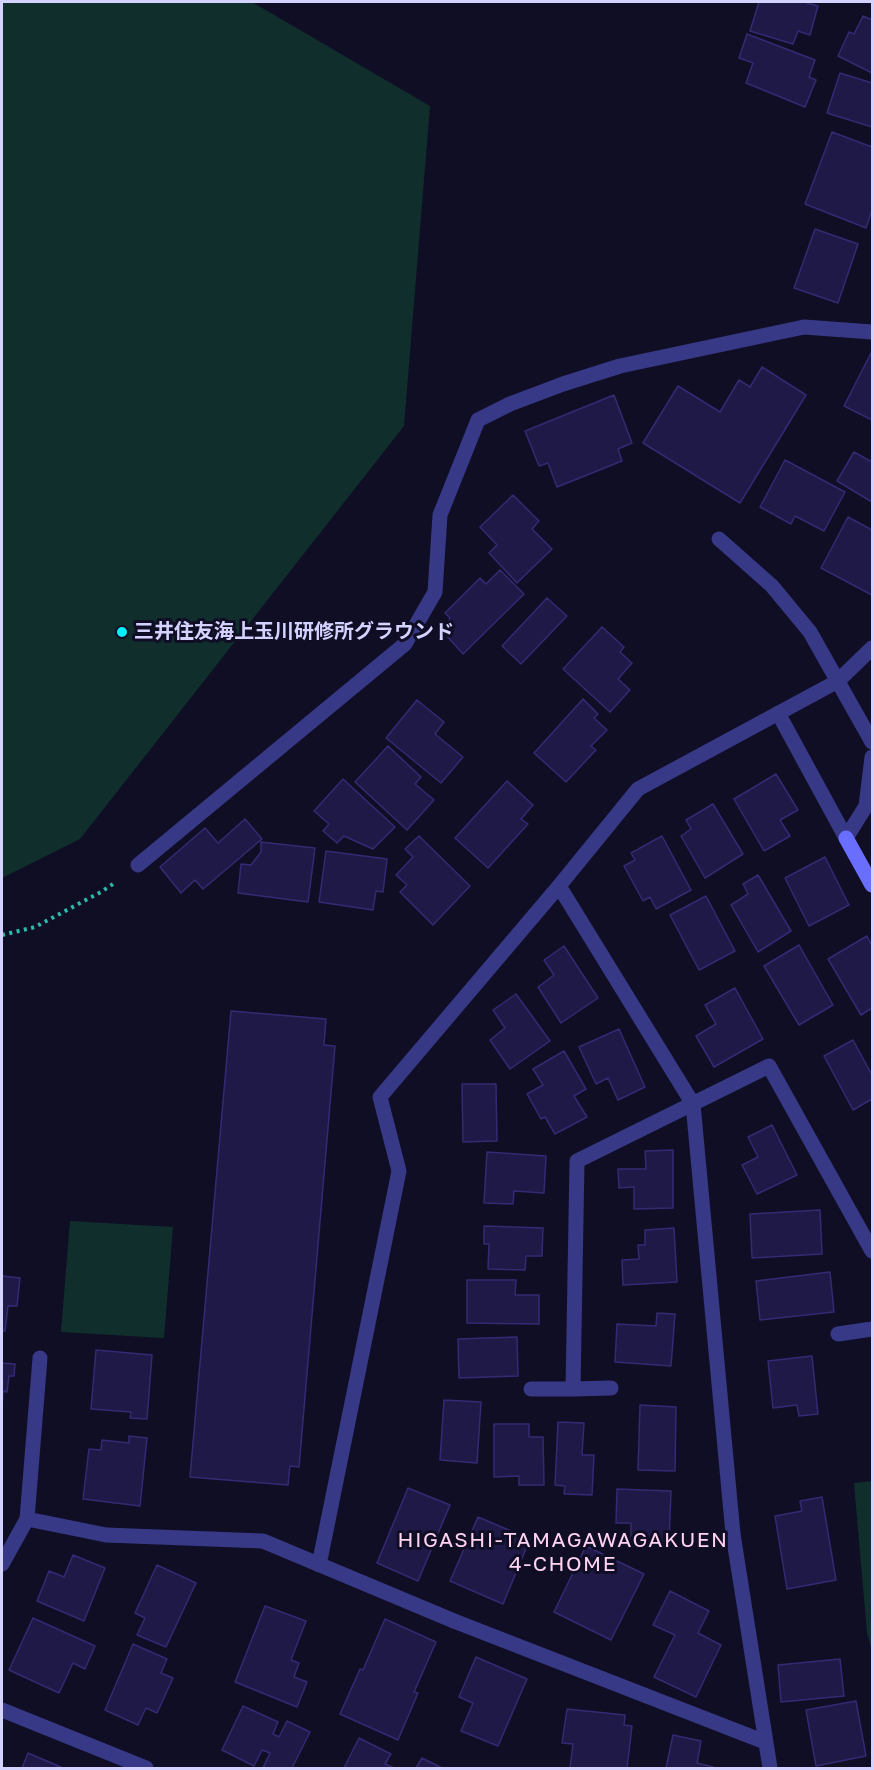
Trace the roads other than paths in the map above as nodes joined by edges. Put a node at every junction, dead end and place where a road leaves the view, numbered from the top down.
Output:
1 (873, 332) edge
2 (719, 539) dead end
3 (873, 648) edge
4 (838, 681) junction
5 (778, 713) junction
6 (873, 742) edge
7 (873, 757) edge
8 (846, 838) junction
9 (138, 865) road end
10 (873, 885) edge
11 (559, 886) junction
12 (693, 1104) junction
13 (873, 1251) edge
14 (873, 1329) edge
15 (838, 1334) dead end
16 (40, 1358) dead end
17 (611, 1388) dead end
18 (531, 1389) dead end
19 (573, 1389) junction
20 (27, 1519) junction
21 (2, 1564) edge
22 (319, 1565) junction
23 (2, 1710) edge
24 (765, 1742) junction
25 (146, 1768) edge
26 (770, 1768) edge

1 - 9 street
2 - 4 street
3 - 4 street
4 - 5 street
4 - 6 street
5 - 8 street
5 - 11 street
7 - 8 street
8 - 10 street
11 - 12 street
11 - 22 street
12 - 13 street
12 - 19 street
12 - 24 street
14 - 15 street
16 - 20 street
17 - 19 street
18 - 19 street
20 - 21 street
20 - 22 street
22 - 24 street
23 - 25 street
24 - 26 street

